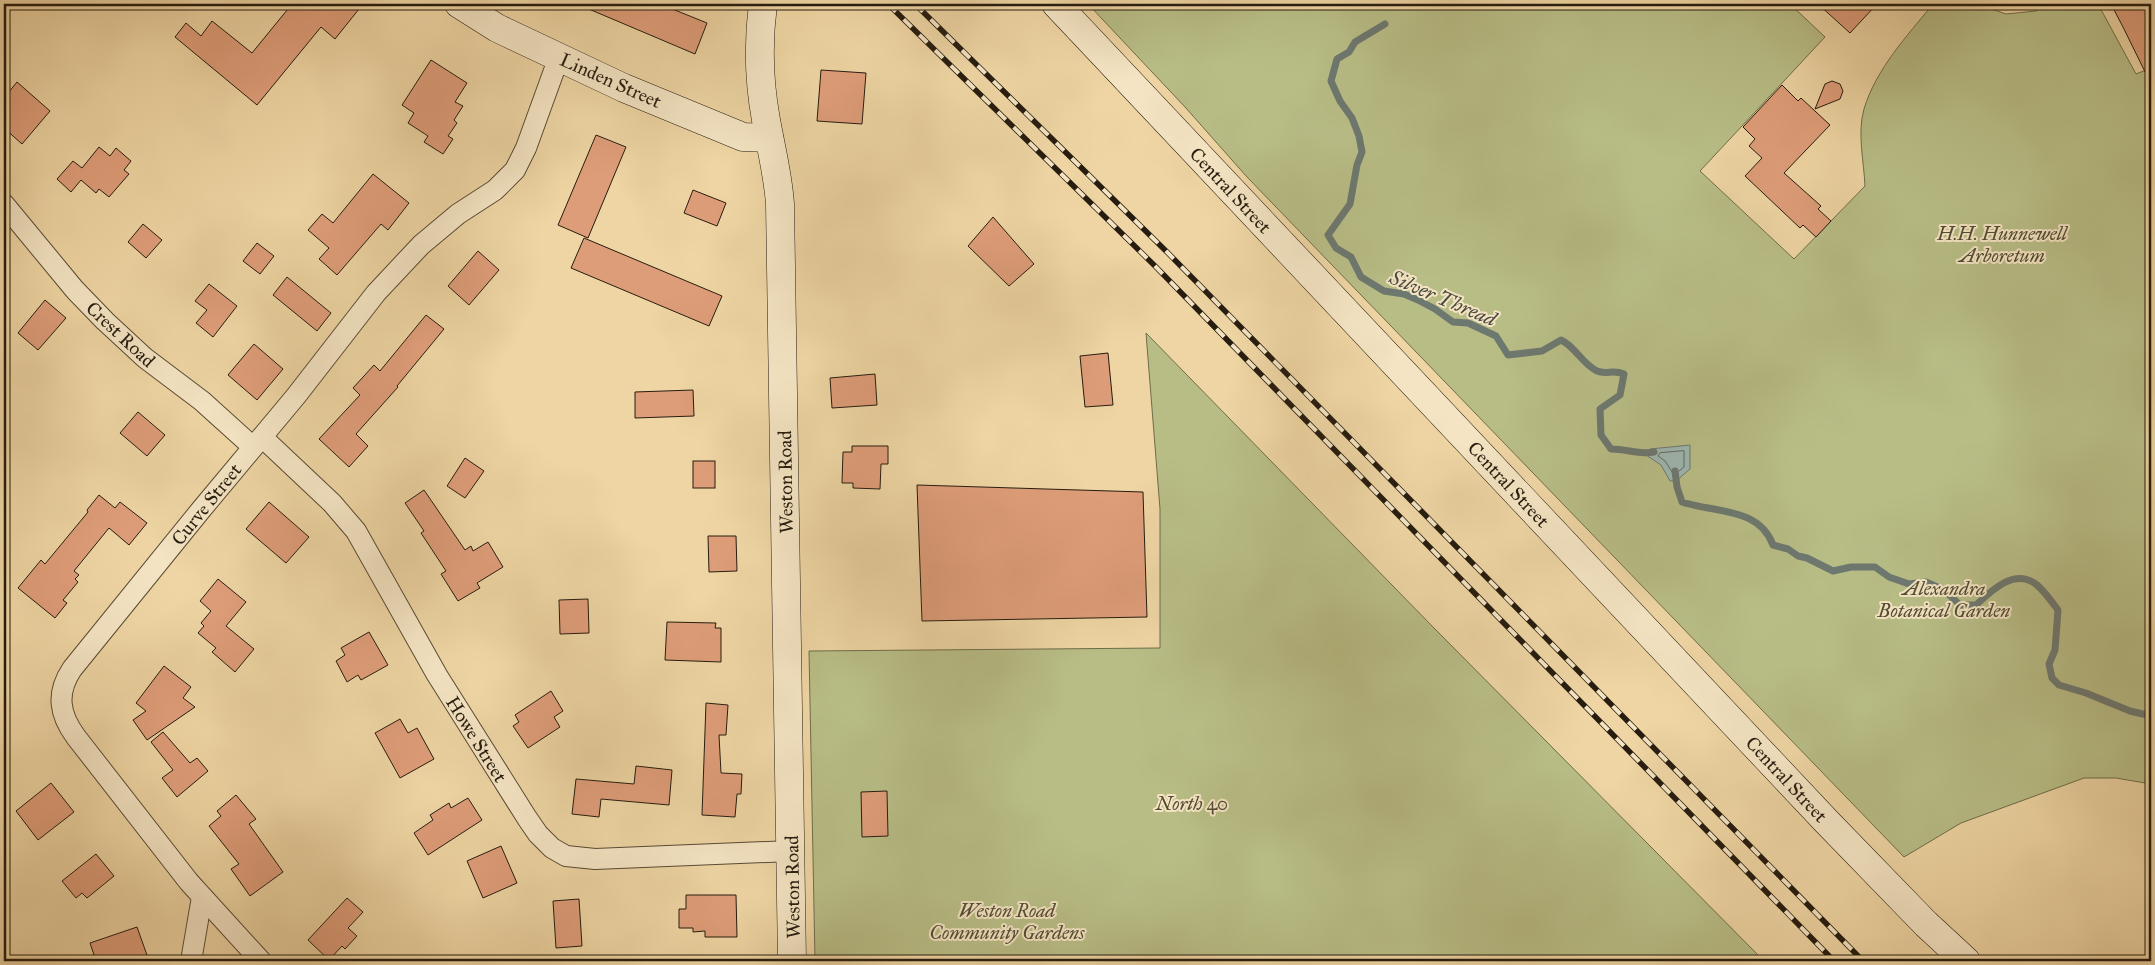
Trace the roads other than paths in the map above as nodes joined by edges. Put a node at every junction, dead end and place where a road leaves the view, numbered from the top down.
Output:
1 (459, 4) edge
2 (763, 4) edge
3 (1056, 4) edge
4 (559, 57) junction
5 (770, 138) junction
6 (4, 204) edge
7 (258, 442) junction
8 (791, 851) junction
9 (202, 897) junction
10 (191, 961) edge
11 (262, 961) edge
12 (792, 961) edge
13 (1966, 961) edge

1 - 4 main road, Linden Street
2 - 5 main road, Weston Road
3 - 13 main road, Central Street
4 - 5 main road, Linden Street
4 - 7 street, Curve Street
5 - 8 main road, Weston Road
6 - 7 street, Crest Road
7 - 8 street, Howe Street
7 - 9 street, Curve Street
8 - 12 main road, Weston Road
9 - 10 street
9 - 11 street, Curve Street

